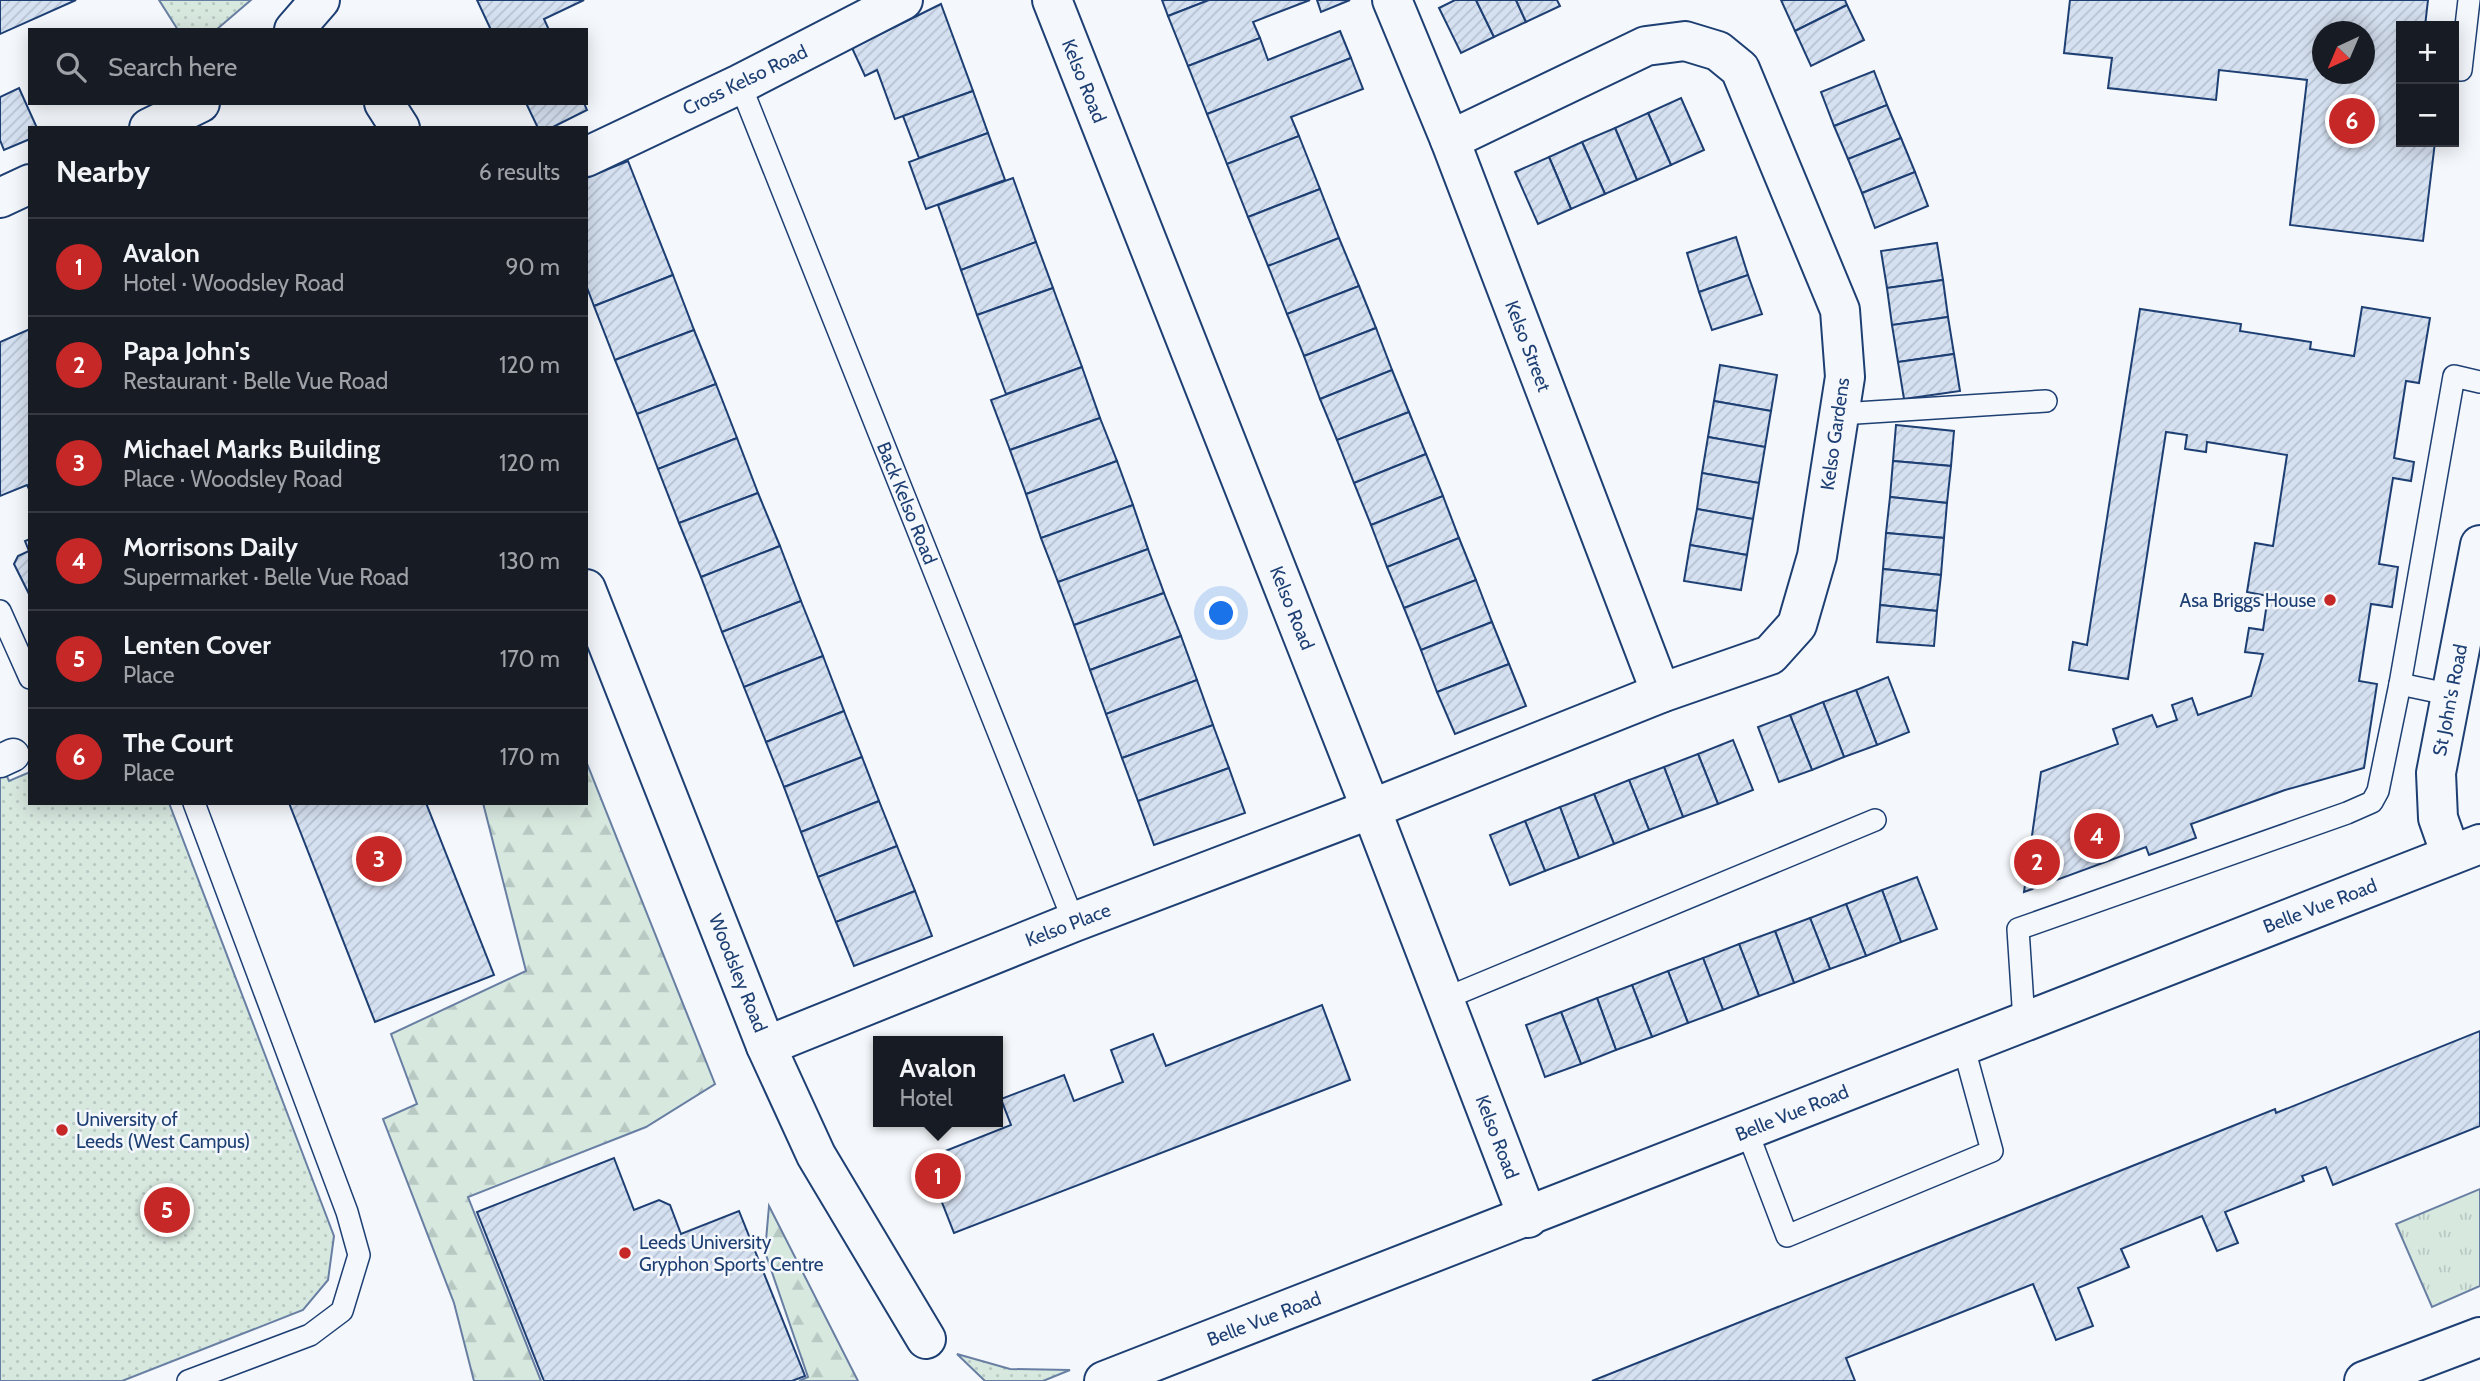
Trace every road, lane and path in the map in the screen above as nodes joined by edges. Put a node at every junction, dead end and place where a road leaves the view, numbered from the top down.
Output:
1 (903, 0) edge
2 (1052, 0) edge
3 (1392, 0) edge
4 (2469, 0) edge
5 (2460, 70) dead end
6 (740, 84) junction
7 (196, 105) edge
8 (385, 105) edge
9 (153, 126) edge
10 (399, 126) edge
11 (1450, 140) junction
12 (588, 156) edge
13 (28, 185) edge
14 (0, 198) edge
15 (2480, 382) edge
16 (2046, 401) dead end
17 (1840, 414) junction
18 (2480, 545) edge
19 (588, 594) edge
20 (0, 611) edge
21 (28, 674) edge
22 (2400, 684) junction
23 (1661, 693) junction
24 (2452, 695) junction
25 (195, 805) edge
26 (1371, 809) junction
27 (1875, 820) dead end
28 (2465, 849) edge
29 (1074, 922) junction
30 (1444, 999) junction
31 (2024, 1021) junction
32 (1963, 1045) junction
33 (766, 1046) junction
34 (1747, 1130) junction
35 (1528, 1218) junction
36 (2480, 1337) edge
37 (926, 1339) dead end
38 (188, 1381) edge
39 (1104, 1381) edge
40 (2364, 1381) edge

1 - 6 street, Cross Kelso Road
2 - 26 street, Kelso Road
3 - 11 street, Kelso Street
4 - 5 lane
6 - 12 street, Cross Kelso Road
6 - 29 lane, Back Kelso Road
7 - 9 street
8 - 10 street
11 - 17 street, Kelso Gardens
11 - 23 street, Kelso Street
13 - 14 street
15 - 22 lane
16 - 17 lane
17 - 23 street, Kelso Gardens
18 - 24 street, St John's Road
19 - 33 street, Woodsley Road
20 - 21 lane
22 - 24 lane
22 - 31 lane
23 - 26 street, Kelso Gardens
24 - 28 street, St John's Road
25 - 38 lane
26 - 29 street, Kelso Place
26 - 30 street, Kelso Road
27 - 30 lane
28 - 31 street, Belle Vue Road
29 - 33 street, Kelso Place
30 - 35 street, Kelso Road
31 - 32 street, Belle Vue Road
32 - 34 street, Belle Vue Road
32 - 34 lane
33 - 37 street, Woodsley Road
34 - 35 street, Belle Vue Road
35 - 39 street, Belle Vue Road
36 - 40 street

